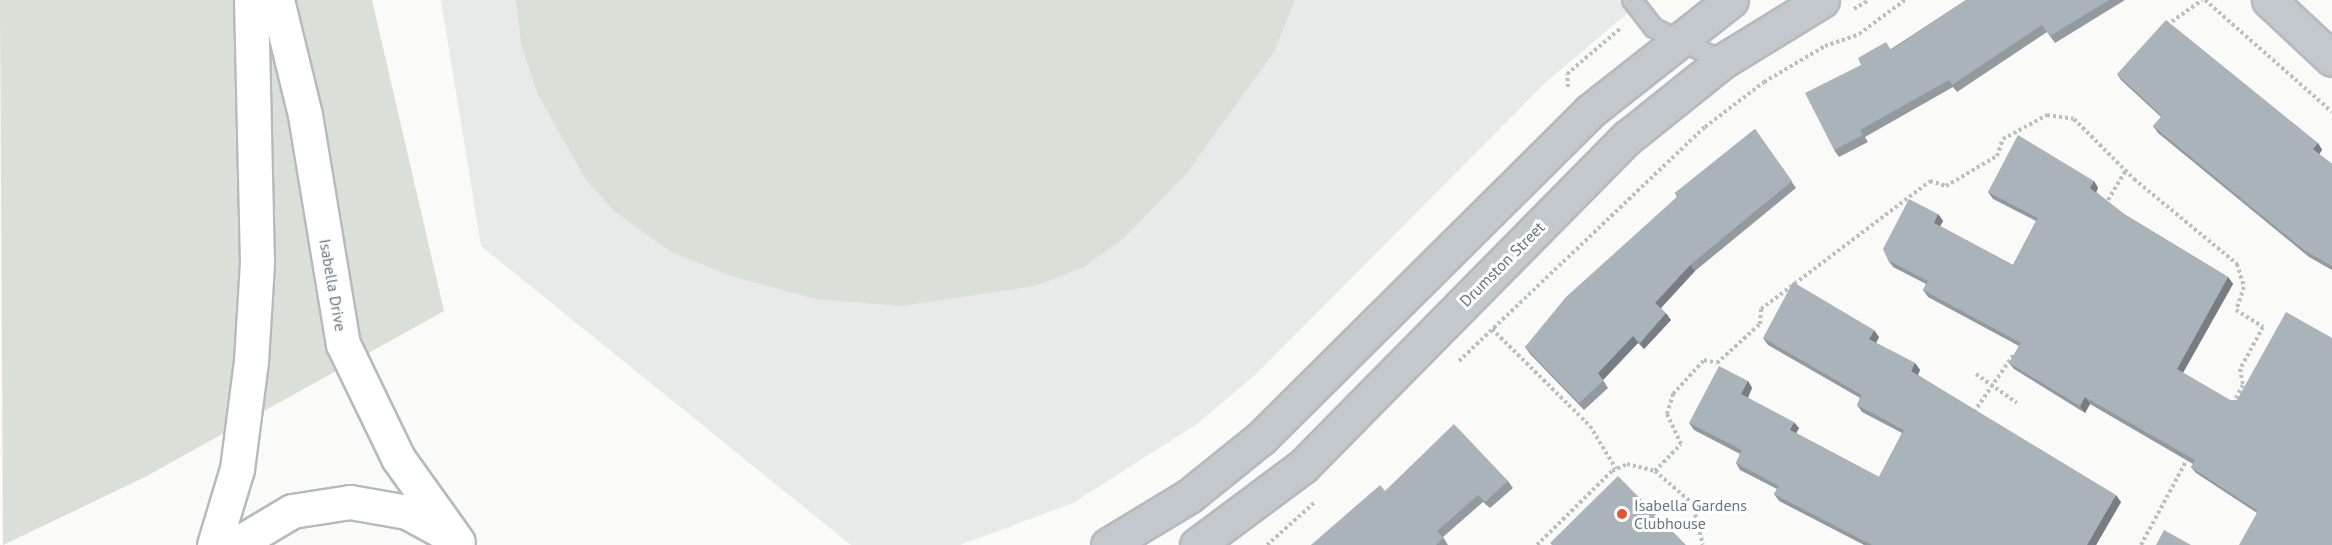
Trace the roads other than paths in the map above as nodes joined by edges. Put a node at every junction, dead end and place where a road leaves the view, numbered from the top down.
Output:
1 (251, 0) edge
2 (277, 0) edge
3 (1731, 0) edge
4 (1822, 0) edge
5 (2269, 0) edge
6 (1637, 6) edge
7 (1676, 38) junction
8 (2332, 59) edge
9 (1723, 62) junction
10 (459, 544) edge
11 (214, 545) edge
12 (235, 545) edge
13 (1108, 545) edge
14 (1197, 545) edge

1 - 11 main road
2 - 10 main road, Isabella Drive
3 - 7 street
4 - 9 street, Drumston Street
5 - 8 street
6 - 7 lane
7 - 9 lane
7 - 13 street
9 - 14 street, Drumston Street
10 - 12 main road

